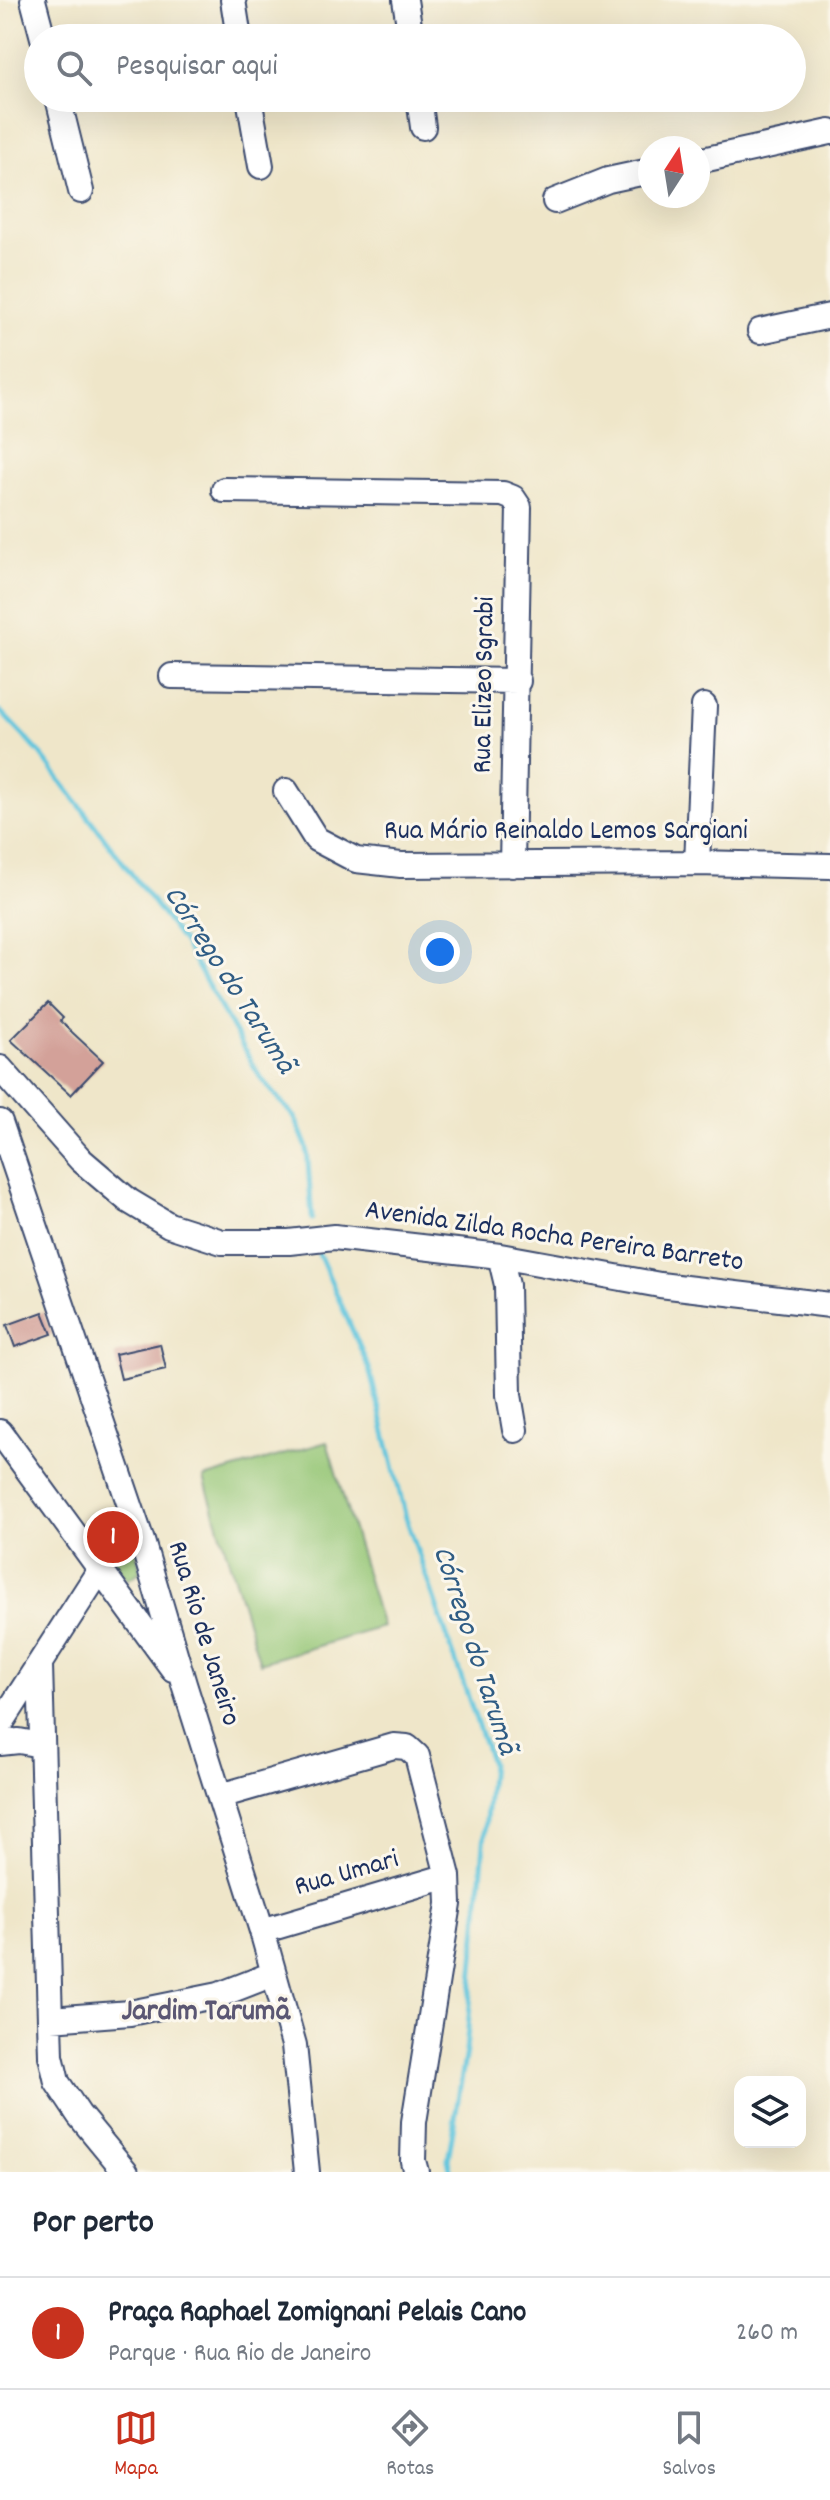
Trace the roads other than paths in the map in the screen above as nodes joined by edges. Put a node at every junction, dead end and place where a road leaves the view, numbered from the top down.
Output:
1 (33, 0) edge
2 (233, 0) edge
3 (405, 0) edge
4 (39, 24) edge
5 (237, 24) edge
6 (409, 24) edge
7 (61, 112) edge
8 (251, 112) edge
9 (421, 112) edge
10 (423, 127) dead end
11 (830, 132) edge
12 (710, 158) edge
13 (261, 166) dead end
14 (638, 174) edge
15 (81, 191) dead end
16 (555, 201) dead end
17 (830, 316) edge
18 (760, 331) dead end
19 (224, 490) dead end
20 (172, 676) dead end
21 (518, 681) junction
22 (704, 706) dead end
23 (286, 791) dead end
24 (697, 863) junction
25 (512, 865) junction
26 (830, 866) edge
27 (0, 1068) edge
28 (0, 1122) edge
29 (500, 1256) junction
30 (830, 1305) edge
31 (515, 1430) dead end
32 (0, 1432) edge
33 (101, 1568) junction
34 (40, 1665) junction
35 (184, 1684) junction
36 (0, 1725) edge
37 (0, 1743) edge
38 (41, 1745) junction
39 (220, 1796) junction
40 (448, 1876) junction
41 (262, 1931) junction
42 (273, 1974) junction
43 (51, 2019) junction
44 (126, 2172) edge
45 (307, 2172) edge
46 (416, 2172) edge

1 - 4 street
2 - 5 street
3 - 6 street
7 - 15 street
8 - 13 street
9 - 10 street
11 - 12 street
14 - 16 street
17 - 18 street
19 - 21 street, Rua Elizeo Sgrabi
20 - 21 street
21 - 25 street, Rua Elizeo Sgrabi
22 - 24 street
23 - 25 street, Rua Mário Reinaldo Lemos Sargiani
24 - 25 street, Rua Mário Reinaldo Lemos Sargiani
24 - 26 street, Rua Mário Reinaldo Lemos Sargiani
27 - 29 street, Avenida Zilda Rocha Pereira Barreto
28 - 35 street, Rua Rio de Janeiro
29 - 30 street, Avenida Zilda Rocha Pereira Barreto
29 - 31 street
32 - 33 street
33 - 34 street
33 - 35 street
34 - 36 street
34 - 38 street
35 - 39 street, Rua Rio de Janeiro
37 - 38 street
38 - 43 street
39 - 40 street
39 - 41 street, Rua Rio de Janeiro
40 - 41 street, Rua Umari
40 - 46 street
41 - 42 street, Rua Rio de Janeiro
42 - 43 street
42 - 45 street, Rua Rio de Janeiro
43 - 44 street

